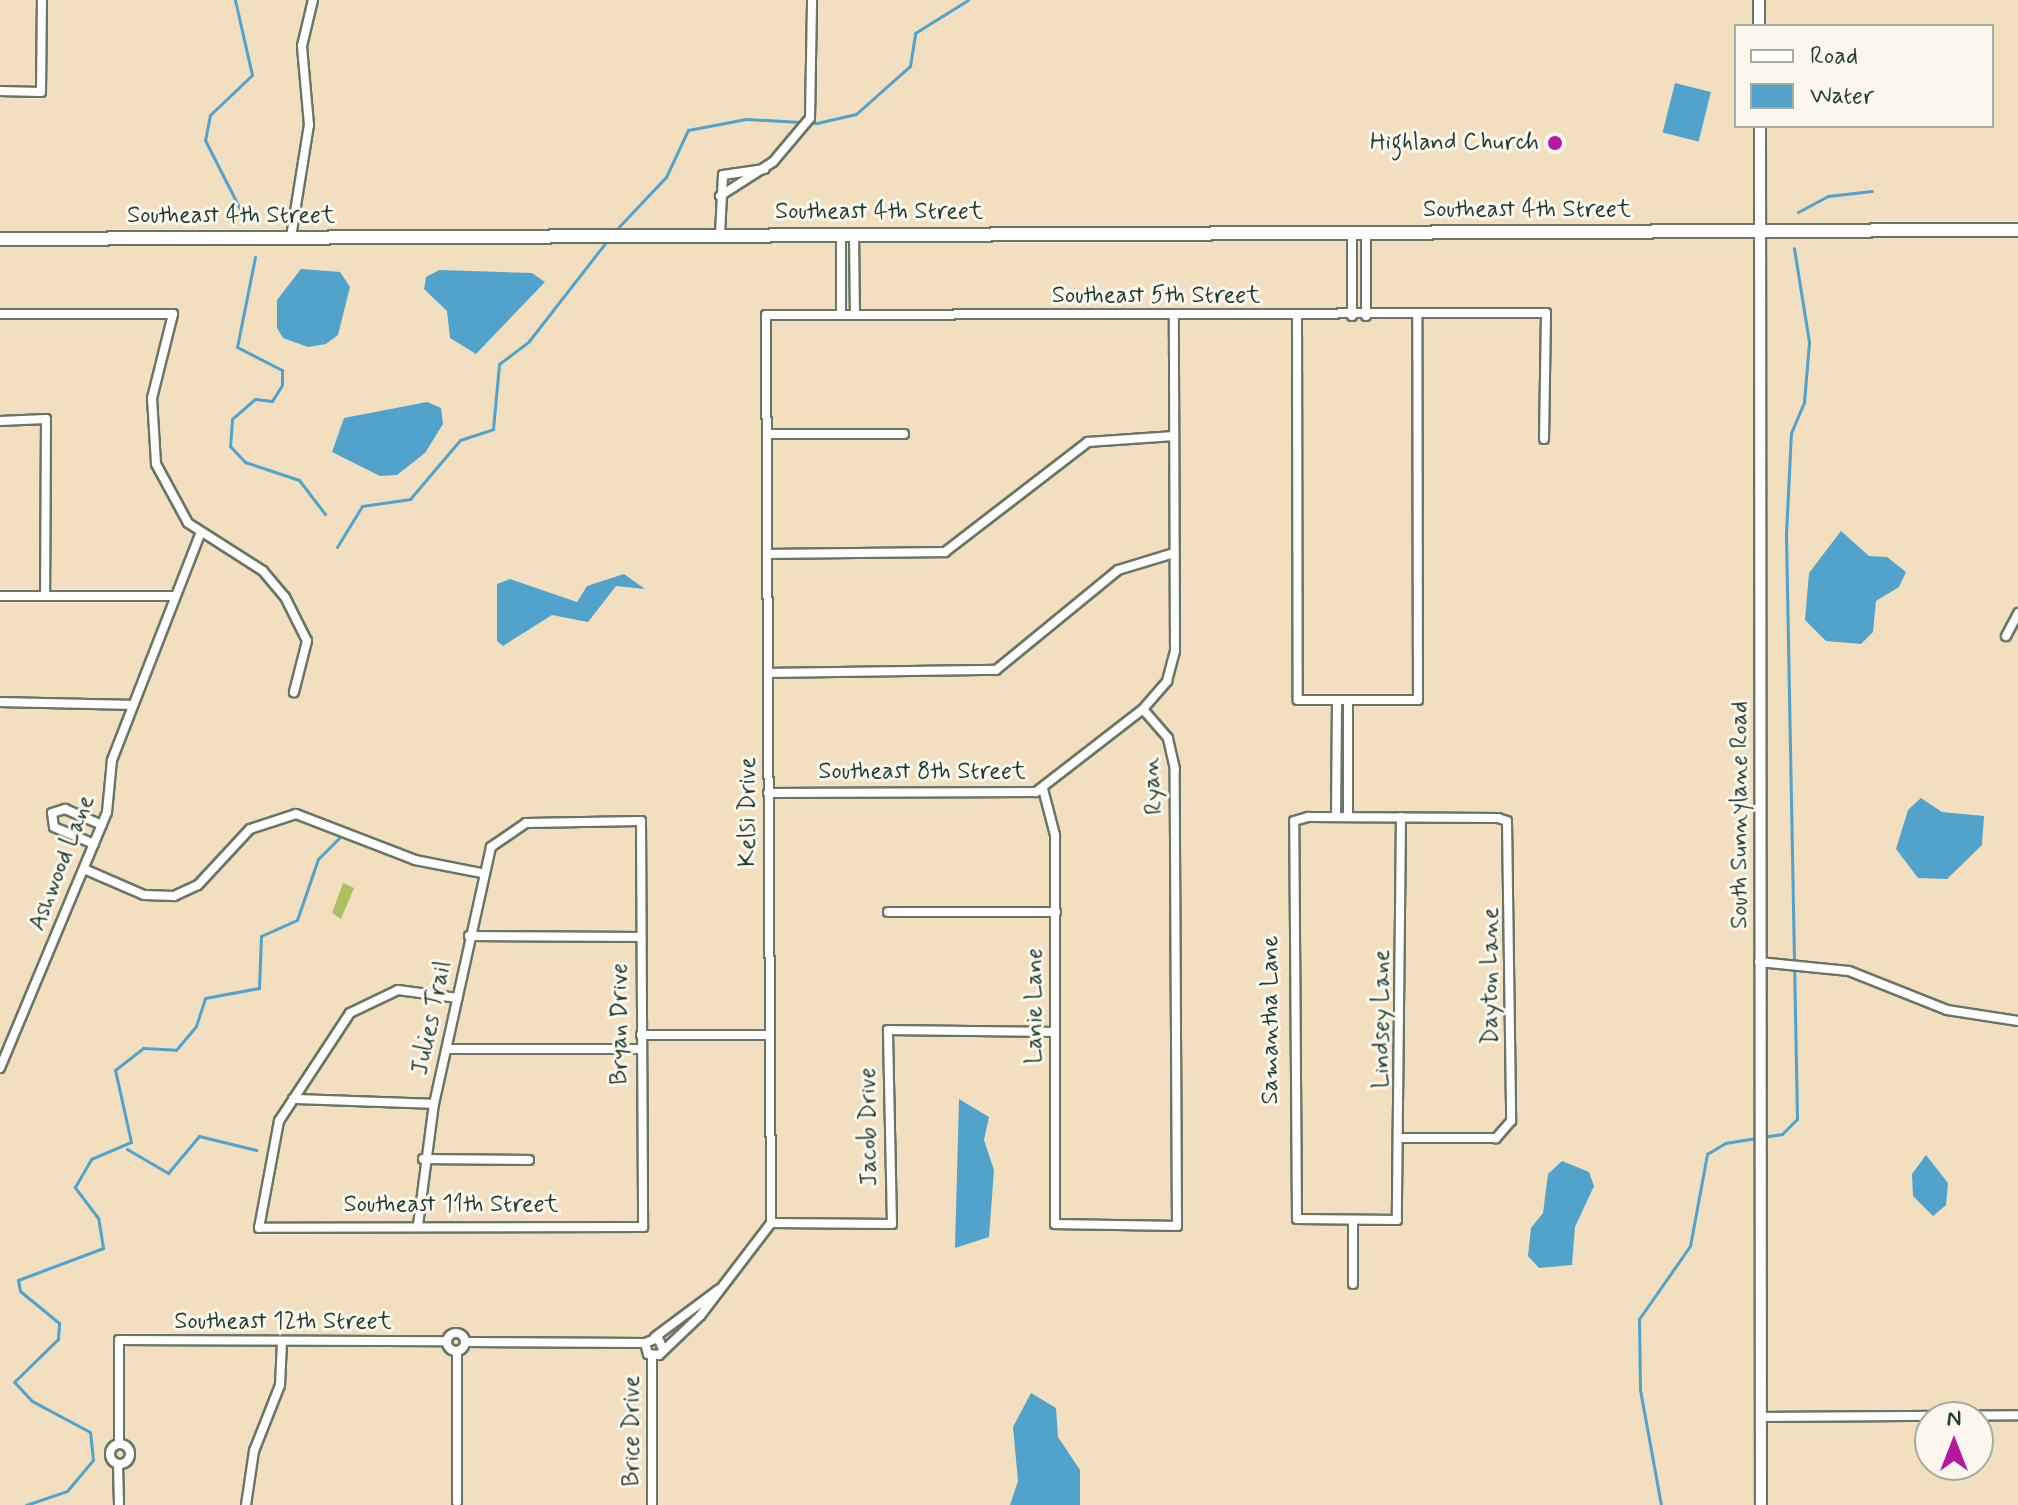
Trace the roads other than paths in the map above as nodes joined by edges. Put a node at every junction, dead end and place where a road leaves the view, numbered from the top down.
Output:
1 (42, 0) edge
2 (313, 0) edge
3 (812, 0) edge
4 (1759, 0) edge
5 (1759, 24) edge
6 (0, 91) edge
7 (1760, 128) edge
8 (765, 169) junction
9 (720, 196) junction
10 (2018, 230) edge
11 (1759, 232) junction
12 (1352, 233) junction
13 (1366, 233) junction
14 (720, 234) junction
15 (848, 235) junction
16 (291, 237) junction
17 (0, 239) edge
18 (0, 314) edge
19 (766, 315) joint
20 (841, 315) junction
21 (855, 315) junction
22 (1352, 316) junction
23 (1366, 316) junction
24 (1417, 316) junction
25 (1174, 317) junction
26 (1297, 317) junction
27 (0, 421) edge
28 (768, 434) junction
29 (904, 434) dead end
30 (1174, 436) junction
31 (1544, 439) dead end
32 (200, 534) junction
33 (1174, 553) junction
34 (768, 554) junction
35 (0, 596) edge
36 (45, 596) junction
37 (173, 596) junction
38 (2018, 613) edge
39 (2006, 636) dead end
40 (768, 673) junction
41 (294, 692) dead end
42 (1337, 700) junction
43 (1348, 700) junction
44 (0, 702) edge
45 (133, 705) junction
46 (1143, 709) junction
47 (1043, 789) junction
48 (768, 793) junction
49 (1336, 817) junction
50 (1348, 817) junction
51 (1401, 817) junction
52 (641, 821) joint
53 (102, 825) junction
54 (94, 844) junction
55 (84, 869) junction
56 (481, 873) junction
57 (888, 912) dead end
58 (1056, 912) junction
59 (469, 936) junction
60 (639, 937) junction
61 (1759, 962) junction
62 (457, 998) junction
63 (2018, 1021) edge
64 (1055, 1032) junction
65 (641, 1035) junction
66 (769, 1035) junction
67 (447, 1049) junction
68 (640, 1049) junction
69 (0, 1068) edge
70 (293, 1099) junction
71 (434, 1104) junction
72 (1403, 1138) junction
73 (423, 1159) junction
74 (529, 1160) dead end
75 (771, 1223) junction
76 (1055, 1224) joint
77 (1353, 1224) junction
78 (418, 1225) junction
79 (643, 1227) joint
80 (1353, 1284) dead end
81 (718, 1290) junction
82 (655, 1337) junction
83 (447, 1341) junction
84 (282, 1342) junction
85 (465, 1342) junction
86 (645, 1343) junction
87 (663, 1349) junction
88 (457, 1351) junction
89 (652, 1356) junction
90 (2018, 1415) edge
91 (1761, 1417) junction
92 (119, 1444) junction
93 (118, 1464) junction
94 (457, 1502) dead end
95 (119, 1505) edge
96 (246, 1505) edge
97 (652, 1505) edge
98 (1761, 1505) edge

1 - 6 street
2 - 16 street
3 - 8 street
4 - 5 street
7 - 11 street, South Sunnylane Road
8 - 9 street
8 - 9 street
9 - 14 street
10 - 11 main road, Southeast 4th Street
11 - 13 main road, Southeast 4th Street
11 - 61 street, South Sunnylane Road
12 - 13 main road, Southeast 4th Street
12 - 15 main road, Southeast 4th Street
12 - 22 street
13 - 23 street
14 - 15 main road, Southeast 4th Street
14 - 16 main road, Southeast 4th Street
15 - 20 street
15 - 21 street
16 - 17 main road, Southeast 4th Street
18 - 32 street
19 - 20 street, Southeast 5th Street
19 - 28 street, Kelsi Drive
20 - 21 street, Southeast 5th Street
21 - 25 street, Southeast 5th Street
22 - 23 street, Southeast 5th Street
22 - 26 street, Southeast 5th Street
23 - 24 street, Southeast 5th Street
24 - 31 street, Southeast 5th Street
24 - 43 street
25 - 26 street, Southeast 5th Street
25 - 30 street
26 - 42 street
27 - 36 street
28 - 29 street
28 - 34 street, Kelsi Drive
30 - 33 street
30 - 34 street
32 - 37 street, Ashwood Lane
32 - 41 street
33 - 40 street
33 - 46 street
34 - 40 street, Kelsi Drive
35 - 36 street
36 - 37 street
37 - 45 street, Ashwood Lane
38 - 39 street
40 - 48 street, Kelsi Drive
42 - 43 street
42 - 49 street
43 - 50 street
44 - 45 street
45 - 53 street, Ashwood Lane
46 - 47 street, Southeast 8th Street
46 - 76 street, Ryan
47 - 48 street, Southeast 8th Street
47 - 58 street, Lanie Lane
48 - 66 street, Kelsi Drive
49 - 50 street
49 - 77 street, Samantha Lane
50 - 51 street
51 - 72 street, Lindsey Lane
51 - 72 street, Dayton Lane
52 - 56 street, Julies Trail
52 - 60 street, Bryan Drive
53 - 54 street, Ashwood Lane
53 - 54 street
54 - 55 street, Ashwood Lane
55 - 56 street
55 - 69 street, Ashwood Lane
56 - 59 street, Julies Trail
57 - 58 street
58 - 64 street, Lanie Lane
59 - 60 street
59 - 62 street, Julies Trail
60 - 65 street, Bryan Drive
61 - 63 street
61 - 91 street, South Sunnylane Road
62 - 67 street, Julies Trail
62 - 70 street
64 - 75 street, Jacob Drive
64 - 76 street, Lanie Lane
65 - 66 street
65 - 68 street, Bryan Drive
66 - 75 street, Kelsi Drive
67 - 68 street
67 - 71 street, Julies Trail
68 - 79 street, Bryan Drive
70 - 71 street
70 - 78 street, Southeast 11th Street
71 - 73 street, Julies Trail
72 - 77 street, Lindsey Lane
73 - 74 street
73 - 78 street, Julies Trail
75 - 81 street
77 - 80 street
78 - 79 street, Southeast 11th Street
81 - 82 street
81 - 87 street
82 - 86 street
82 - 87 street
83 - 84 street, Southeast 12th Street
83 - 85 street, Southeast 12th Street
83 - 88 street
84 - 92 street, Southeast 12th Street
84 - 96 street
85 - 86 street
85 - 88 street
86 - 89 street
87 - 89 street
88 - 94 street
89 - 97 street, Brice Drive
90 - 91 street
91 - 98 street, South Sunnylane Road
92 - 93 street
92 - 93 street
93 - 95 street

